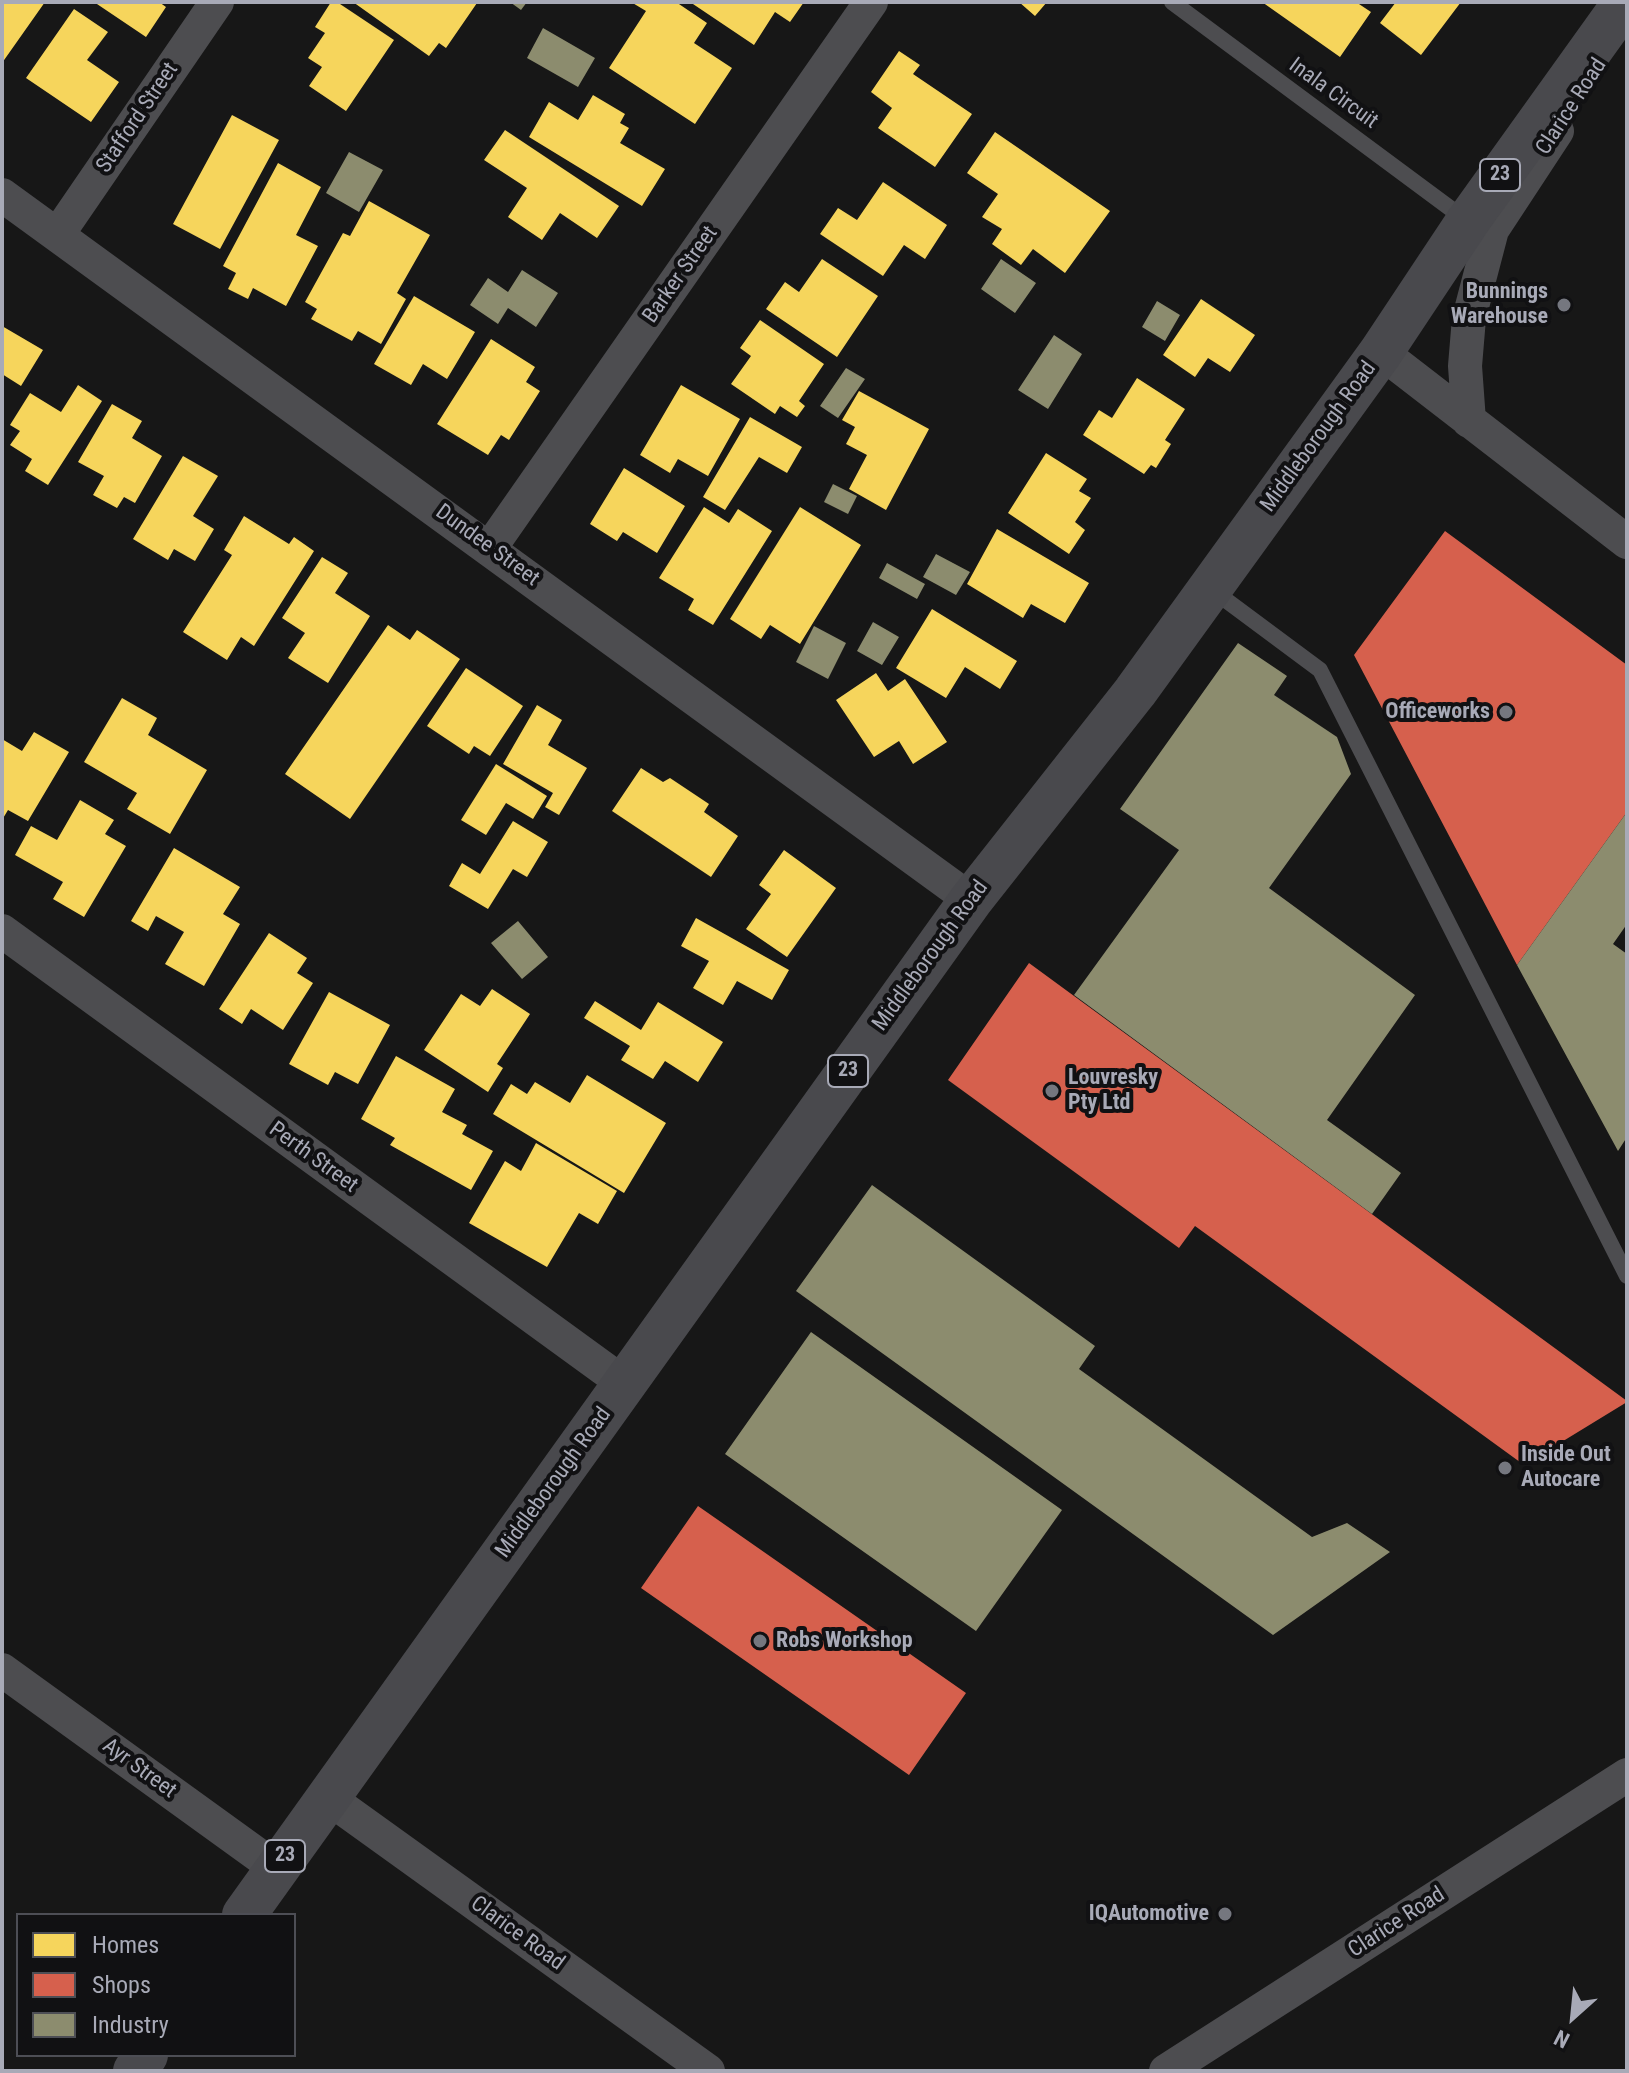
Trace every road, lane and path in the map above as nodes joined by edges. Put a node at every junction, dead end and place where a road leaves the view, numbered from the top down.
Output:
1 (217, 2) edge
2 (871, 2) edge
3 (1172, 2) edge
4 (1625, 2) edge
5 (1627, 23) edge
6 (2, 195) edge
7 (1468, 221) junction
8 (58, 234) junction
9 (1381, 352) junction
10 (1469, 421) junction
11 (1627, 542) edge
12 (490, 548) junction
13 (1210, 588) junction
14 (971, 900) junction
15 (2, 931) edge
16 (1627, 1276) edge
17 (625, 1384) junction
18 (2, 1670) edge
19 (1627, 1775) edge
20 (327, 1797) junction
21 (276, 1868) junction
22 (245, 1913) edge
23 (708, 2071) edge
24 (1166, 2071) edge

1 - 8 street, Stafford Street
2 - 12 street, Barker Street
3 - 7 lane, Inala Circuit
4 - 7 main road, Middleborough Road / 23
5 - 10 street, Clarice Road
6 - 8 street, Dundee Street
7 - 9 main road, Middleborough Road / 23
8 - 12 street, Dundee Street
9 - 10 street
9 - 13 main road, Middleborough Road / 23
10 - 11 street
12 - 14 street, Dundee Street
13 - 14 main road, Middleborough Road / 23
13 - 16 lane
14 - 17 main road, Middleborough Road / 23
15 - 17 street, Perth Street
17 - 20 main road, Middleborough Road / 23
18 - 21 street, Ayr Street
19 - 24 street, Clarice Road
20 - 21 main road, Middleborough Road / 23
20 - 23 street, Clarice Road
21 - 22 main road, Middleborough Road / 23

